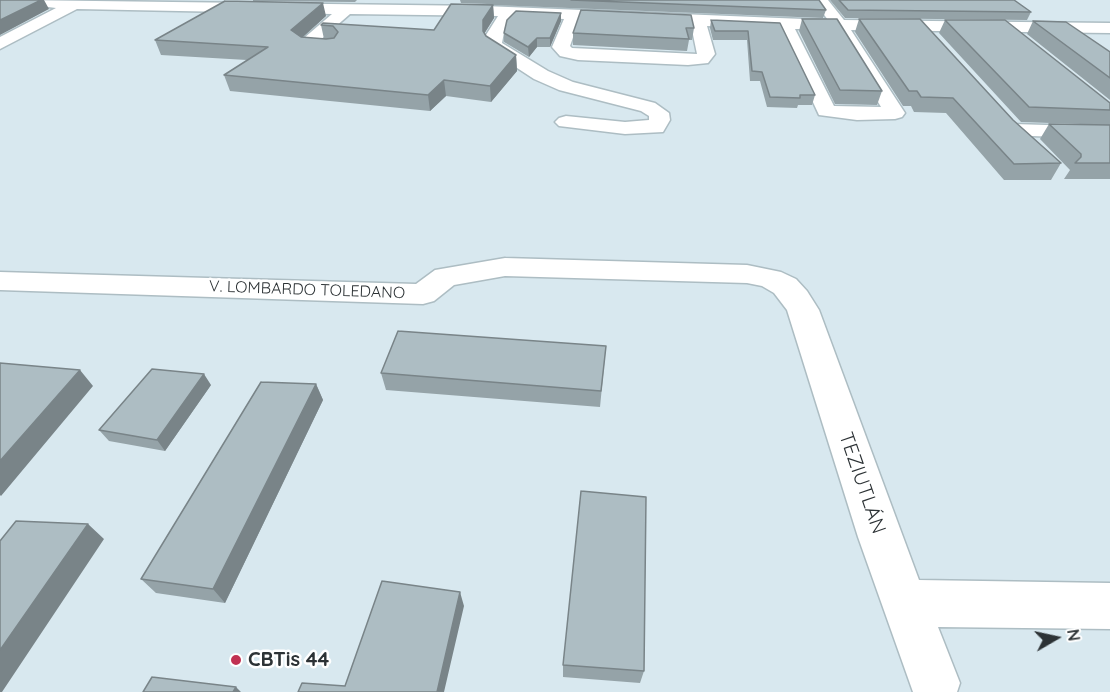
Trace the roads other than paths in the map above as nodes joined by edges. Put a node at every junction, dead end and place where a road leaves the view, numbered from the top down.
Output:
1 (820, 0) edge
2 (24, 1) edge
3 (163, 3) edge
4 (74, 4) junction
5 (258, 4) edge
6 (358, 6) edge
7 (555, 8) edge
8 (889, 8) edge
9 (1028, 11) edge
10 (510, 13) junction
11 (573, 15) junction
12 (46, 19) junction
13 (10, 20) edge
14 (698, 21) junction
15 (785, 24) junction
16 (840, 25) junction
17 (913, 25) junction
18 (1002, 25) junction
19 (1052, 27) junction
20 (1110, 28) edge
21 (937, 43) edge
22 (0, 44) edge
23 (330, 47) edge
24 (1029, 47) edge
25 (999, 113) edge
26 (566, 122) dead end
27 (1014, 130) junction
28 (1110, 133) edge
29 (1031, 147) edge
30 (0, 280) edge
31 (785, 286) joint
32 (905, 603) junction
33 (1110, 606) edge
34 (935, 683) dead end

1 - 16 street
2 - 4 street
3 - 4 street
3 - 5 street
4 - 12 street
5 - 6 street
6 - 10 street
6 - 23 street
7 - 10 street
7 - 11 street
8 - 17 street
9 - 19 street
10 - 26 street
11 - 14 street
11 - 14 street
12 - 13 street
12 - 22 street
14 - 15 street
15 - 16 street
15 - 16 street
16 - 17 street
17 - 18 street
17 - 21 street
18 - 19 street
18 - 24 street
19 - 20 street
25 - 27 street
27 - 28 street
27 - 29 street
30 - 31 street, V. LOMBARDO TOLEDANO
31 - 32 street, TEZIUTLÁN
32 - 33 street
32 - 34 street, TEZIUTLÁN

